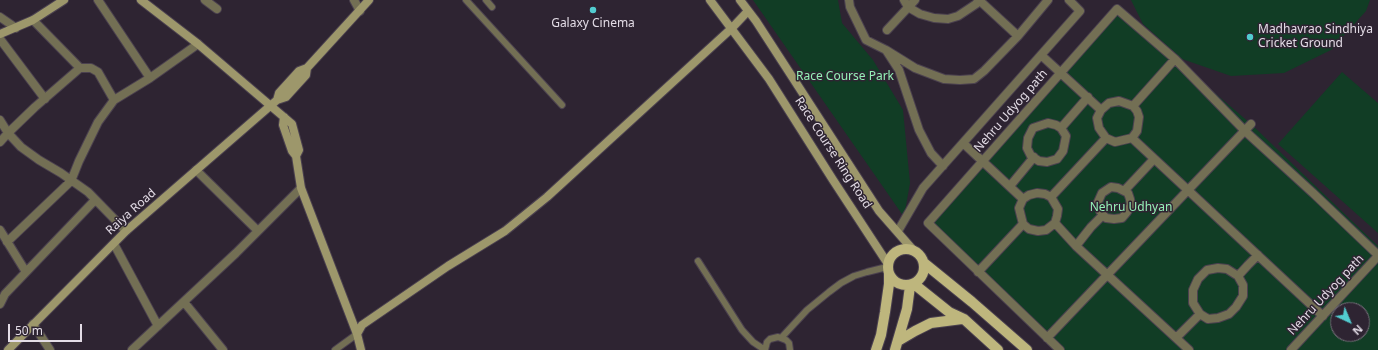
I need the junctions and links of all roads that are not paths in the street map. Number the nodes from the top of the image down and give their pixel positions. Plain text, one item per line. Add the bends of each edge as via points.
1 (64, 0) edge
2 (98, 0) edge
3 (205, 0) edge
4 (354, 0) edge
5 (370, 0) edge
6 (466, 0) edge
7 (486, 0) edge
8 (710, 0) edge
9 (740, 0) edge
10 (849, 0) edge
11 (915, 0) edge
12 (979, 0) edge
13 (1048, 0) edge
14 (1069, 0) edge
15 (145, 1) edge
16 (906, 4) edge
17 (492, 7) dead end
18 (217, 9) dead end
19 (360, 11) junction
20 (748, 11) junction
21 (0, 17) edge
22 (34, 20) junction
23 (16, 28) junction
24 (732, 28) junction
25 (887, 30) dead end
26 (0, 34) edge
27 (1018, 36) junction
28 (0, 39) edge
29 (198, 44) junction
30 (886, 50) junction
31 (1041, 55) junction
32 (1174, 59) junction
33 (80, 68) junction
34 (1061, 73) junction
35 (150, 78) junction
36 (1088, 97) junction
37 (45, 99) junction
38 (114, 100) junction
39 (274, 102) junction
40 (562, 105) dead end
41 (1133, 106) junction
42 (1101, 110) junction
43 (0, 120) edge
44 (1251, 124) dead end
45 (1061, 128) junction
46 (1245, 131) junction
47 (8, 133) junction
48 (1106, 138) junction
49 (1132, 138) junction
50 (0, 142) edge
51 (963, 143) junction
52 (1034, 157) junction
53 (1154, 159) junction
54 (943, 166) junction
55 (196, 170) junction
56 (71, 181) junction
57 (1010, 186) junction
58 (301, 188) junction
59 (1188, 189) junction
60 (1124, 190) junction
61 (1051, 197) junction
62 (1023, 199) junction
63 (95, 200) junction
64 (1104, 215) junction
65 (1055, 223) junction
66 (1022, 224) junction
67 (0, 230) edge
68 (126, 231) junction
69 (258, 231) junction
70 (898, 232) junction
71 (8, 242) junction
72 (114, 244) junction
73 (1076, 246) junction
74 (914, 251) junction
75 (1258, 255) junction
76 (1378, 255) edge
77 (698, 261) dead end
78 (924, 263) junction
79 (888, 268) junction
80 (26, 272) junction
81 (978, 272) junction
82 (1106, 274) junction
83 (1238, 276) junction
84 (912, 285) junction
85 (4, 291) edge
86 (184, 302) junction
87 (0, 304) edge
88 (1200, 314) junction
89 (1323, 316) junction
90 (964, 319) junction
91 (33, 324) junction
92 (158, 326) junction
93 (357, 334) junction
94 (782, 337) junction
95 (1047, 338) junction
96 (1176, 338) junction
97 (897, 346) edge
98 (8, 350) edge
99 (50, 350) edge
100 (132, 350) edge
101 (223, 350) edge
102 (334, 350) edge
103 (362, 350) edge
104 (765, 350) edge
105 (790, 350) edge
106 (876, 350) edge
107 (998, 350) edge
108 (1027, 350) edge
109 (1060, 350) edge
110 (1189, 350) edge
111 (1291, 350) edge

1 - 22 street
2 - 35 street
3 - 18 street
4 - 19 street
5 - 19 street, Raiya Road
6 - 40 lane
7 - 17 lane
8 - 24 street, Race Course Ring Road
9 - 20 street, Race Course Ring Road
10 - 30 street via 866,40
11 - 16 street
12 - 16 street via 958,16 948,19 920,14
12 - 27 street
13 - 27 street
14 - 31 street via 1080,10
15 - 29 street
16 - 25 street
19 - 39 street, Raiya Road via 307,68 306,75 286,98
20 - 24 street
20 - 70 street, Race Course Ring Road via 879,211
21 - 23 street
22 - 23 street
22 - 33 street
23 - 26 street
24 - 79 street, Race Course Ring Road via 794,116
24 - 93 street via 511,226 373,317 362,325
27 - 30 street via 984,71 974,79 967,80 944,79 915,68
28 - 37 street
29 - 35 street
29 - 39 street
30 - 54 street via 899,70 919,130 931,153
31 - 34 street
31 - 51 street
32 - 34 street, Nehru Udyog path via 1117,9
32 - 41 street
32 - 46 street, Nehru Udyog path
33 - 37 street
33 - 38 street via 91,68 98,72
34 - 36 street
34 - 81 street, Nehru Udyog path via 928,223
35 - 38 street
36 - 42 street
36 - 45 street
37 - 47 street
38 - 56 street via 98,122
39 - 55 street, Raiya Road
39 - 58 street via 284,117 283,125 292,152 296,156
41 - 42 street via 1119,101 1109,103
41 - 49 street via 1139,117 1137,131
42 - 48 street via 1097,118 1098,128
43 - 47 street
44 - 46 street
45 - 52 street via 1066,136 1063,151 1057,159 1047,162
45 - 52 street via 1048,123 1033,128 1027,148
46 - 59 street
46 - 76 street, Nehru Udyog path
47 - 50 street
47 - 56 street via 29,154
48 - 49 street via 1115,142
48 - 61 street
49 - 53 street
51 - 54 street
51 - 57 street
52 - 57 street
53 - 59 street
53 - 60 street
54 - 70 street via 923,188
55 - 68 street, Raiya Road
55 - 69 street
56 - 63 street
56 - 71 street
57 - 62 street
58 - 69 street
58 - 93 street
59 - 75 street
59 - 82 street
60 - 64 street via 1111,187 1102,193 1098,202
60 - 64 street via 1131,205 1127,212 1122,218 1106,218
61 - 62 street via 1037,193
61 - 65 street via 1058,209
62 - 66 street via 1019,208
63 - 68 street
63 - 80 street
64 - 73 street
65 - 66 street via 1046,230 1038,231
65 - 73 street
66 - 81 street
67 - 71 street
68 - 72 street, Raiya Road
69 - 86 street
70 - 74 street, Race Course Ring Road
71 - 80 street
72 - 91 street, Raiya Road
72 - 92 street
73 - 82 street
74 - 78 main road via 922,257
74 - 79 main road via 899,250 889,260
75 - 83 street
75 - 89 street
76 - 89 street, Nehru Udyog path
77 - 104 lane via 742,330
78 - 84 main road via 923,274
78 - 108 main road
79 - 84 main road via 893,281 899,285
79 - 94 lane via 854,276 842,283 807,310
79 - 106 main road via 889,284 885,312
80 - 85 street
81 - 95 street, Nehru Udyog path
82 - 95 street
82 - 96 street
83 - 88 street via 1243,286 1243,296 1236,307 1229,314 1218,318 1208,319
83 - 88 street via 1227,269 1218,268 1207,270 1198,279 1193,290 1193,303
84 - 90 main road via 949,312
84 - 97 main road
85 - 87 street
86 - 92 street
86 - 101 street
88 - 96 street
89 - 111 street, Nehru Udyog path
90 - 97 main road via 931,323 914,331
90 - 107 main road
91 - 98 street, Raiya Road
91 - 99 street
92 - 100 street
93 - 102 lane
93 - 103 street
94 - 104 lane via 770,339
94 - 105 lane via 789,343
95 - 109 street, Nehru Udyog path
96 - 110 street

